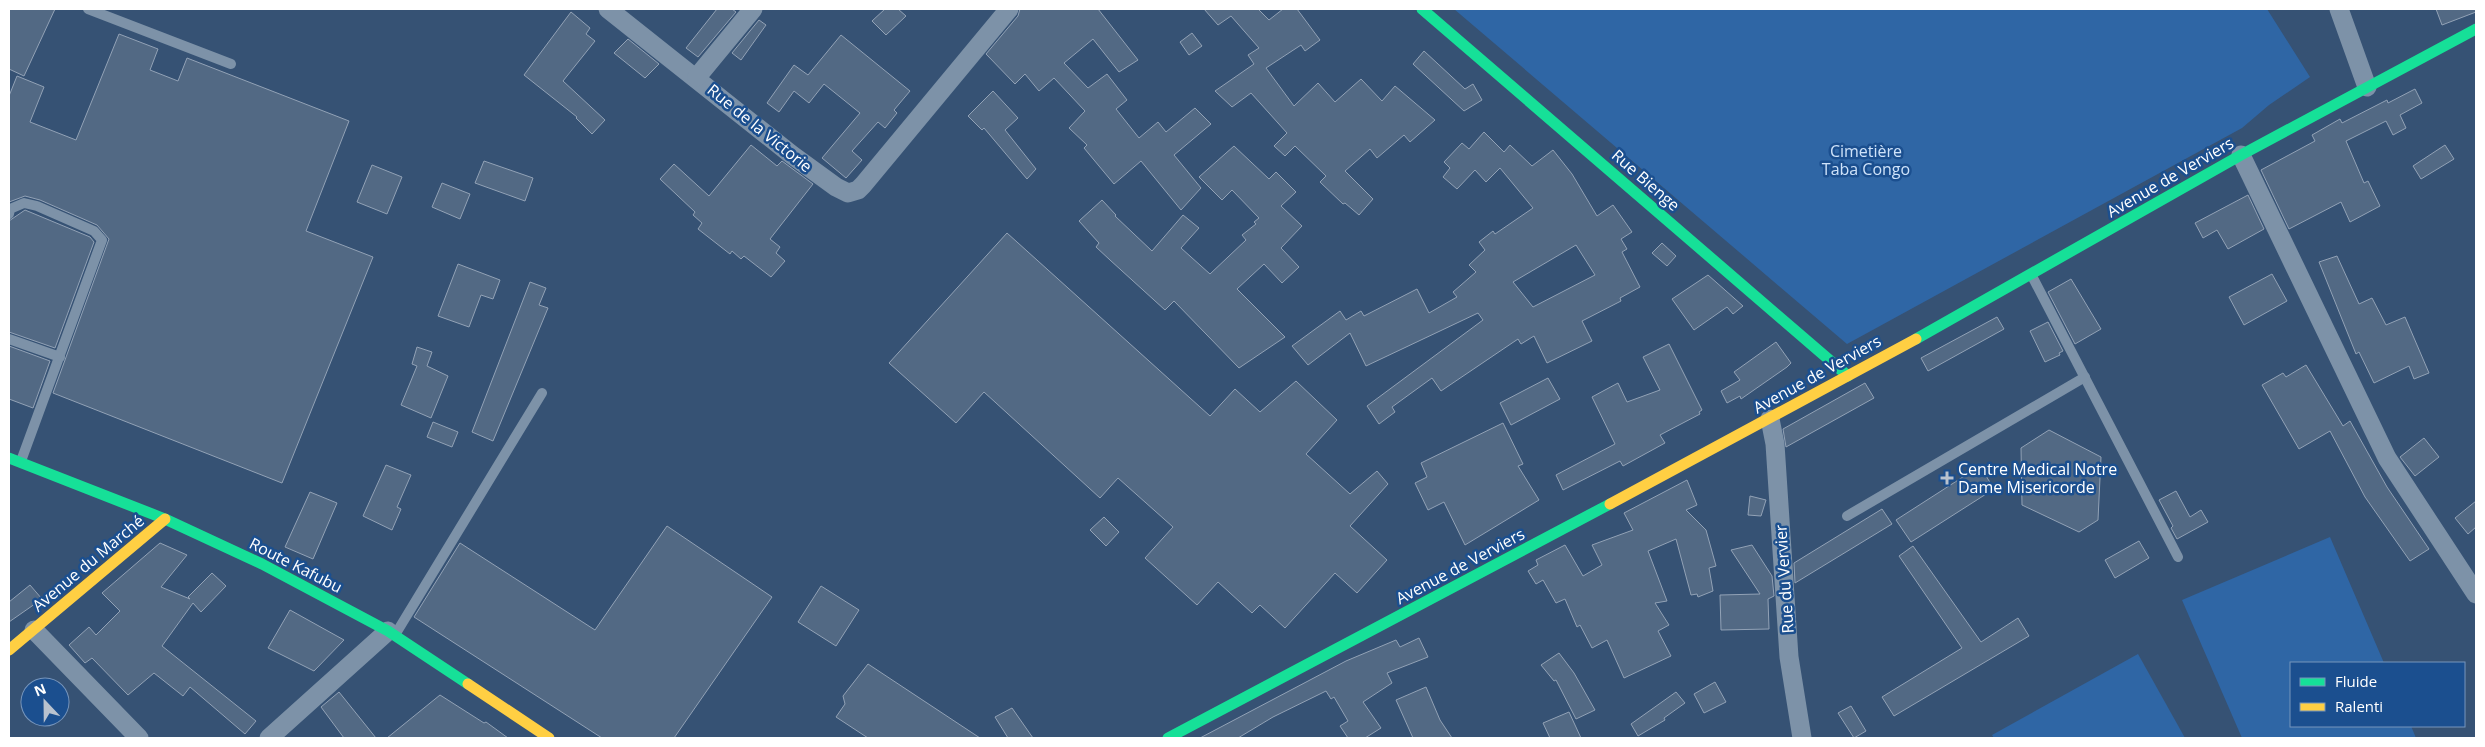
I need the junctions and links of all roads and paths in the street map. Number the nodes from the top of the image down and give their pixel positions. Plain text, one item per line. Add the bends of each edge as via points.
1 (88, 9) edge
2 (608, 9) edge
3 (752, 9) edge
4 (1009, 9) edge
5 (1422, 9) edge
6 (2338, 9) edge
7 (2476, 29) edge
8 (231, 64) dead end
9 (697, 77) junction
10 (2367, 87) junction
11 (2241, 155) junction
12 (9, 214) edge
13 (2031, 275) junction
14 (9, 339) edge
15 (60, 357) junction
16 (1848, 376) junction
17 (2084, 377) junction
18 (542, 392) dead end
19 (1770, 419) junction
20 (9, 458) edge
21 (21, 463) junction
22 (1847, 516) dead end
23 (165, 519) junction
24 (2178, 557) dead end
25 (2476, 594) edge
26 (34, 630) junction
27 (391, 634) junction
28 (9, 650) edge
29 (139, 738) edge
30 (270, 738) edge
31 (549, 738) edge
32 (1168, 738) edge
33 (1802, 738) edge

1 - 8 lane
2 - 9 street, Rue de la Victorie
3 - 9 street
4 - 9 street, Rue de la Victorie via 858,190 848,193 792,155
5 - 16 street, Rue Bienge
6 - 10 street
7 - 10 street, Avenue de Verviers
10 - 11 street, Avenue de Verviers
11 - 13 street, Avenue de Verviers
11 - 25 street via 2386,458
12 - 15 lane via 10,209 24,203 37,206 94,231 102,240
13 - 16 street, Avenue de Verviers
13 - 17 lane
14 - 15 lane
15 - 21 lane
16 - 19 street, Avenue de Verviers
17 - 22 lane
17 - 24 lane
18 - 27 lane
19 - 32 street, Avenue de Verviers
19 - 33 street, Rue du Vervier via 1775,444 1789,657
20 - 21 street, Route Kafubu
21 - 23 street, Route Kafubu
23 - 26 street, Avenue du Marché
23 - 27 street, Route Kafubu via 262,564
26 - 28 street, Avenue du Marché
26 - 29 street
27 - 30 street
27 - 31 street, Route Kafubu

